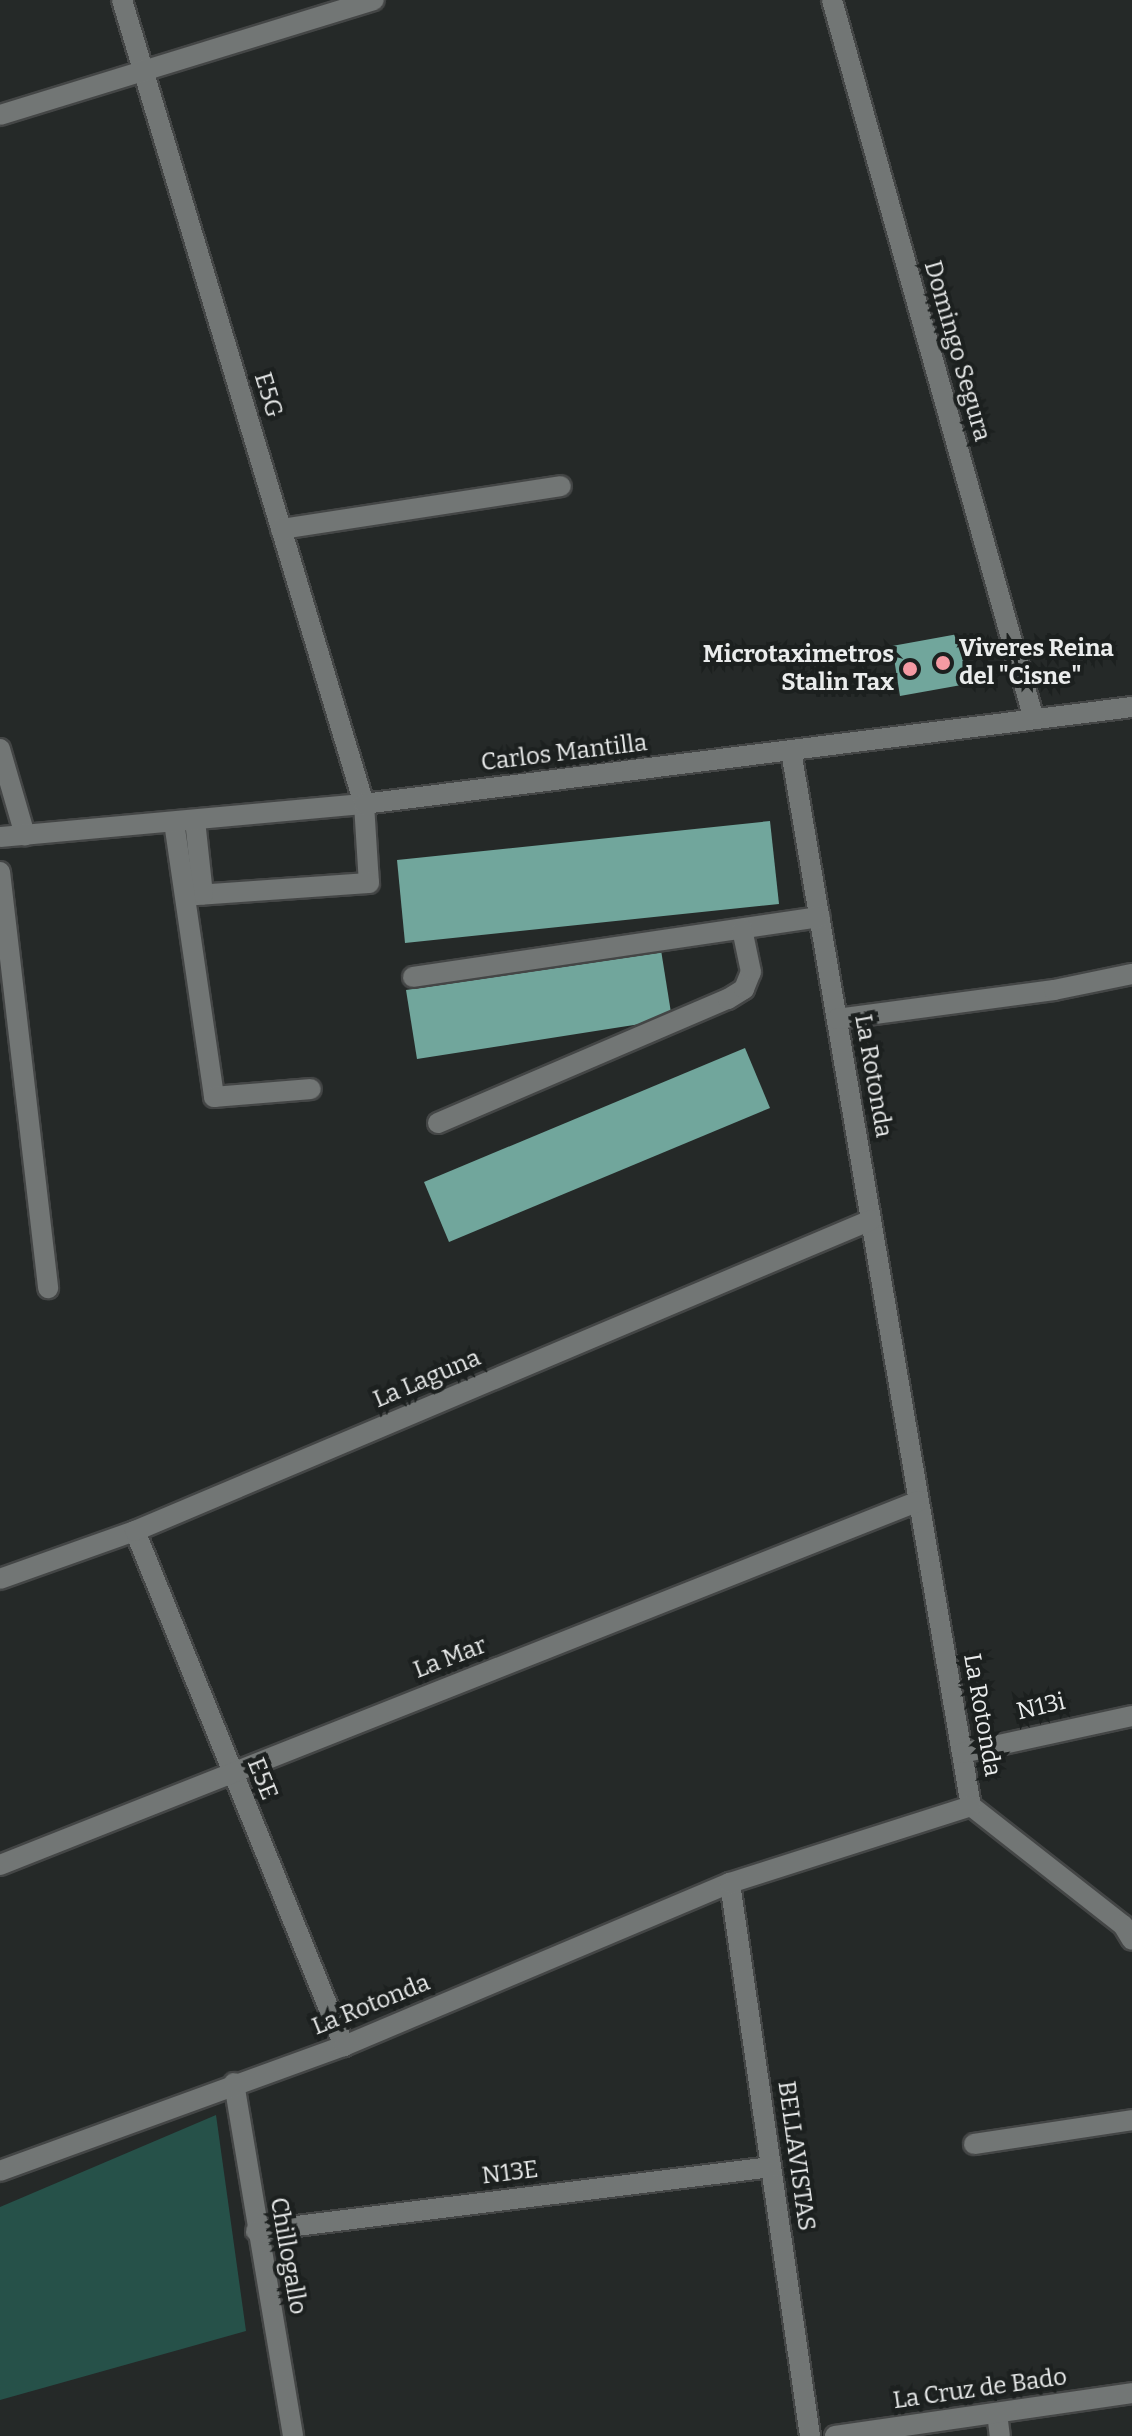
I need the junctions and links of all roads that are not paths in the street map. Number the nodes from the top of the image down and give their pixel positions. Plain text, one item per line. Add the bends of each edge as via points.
1 (122, 0) edge
2 (374, 0) edge
3 (832, 0) edge
4 (144, 73) junction
5 (0, 115) edge
6 (561, 486) dead end
7 (281, 529) junction
8 (1132, 707) edge
9 (1033, 716) junction
10 (0, 749) edge
11 (791, 751) junction
12 (364, 804) junction
13 (185, 821) junction
14 (25, 835) junction
15 (0, 837) edge
16 (0, 872) edge
17 (194, 895) junction
18 (820, 917) junction
19 (742, 929) junction
20 (1132, 974) edge
21 (413, 977) dead end
22 (837, 1019) junction
23 (311, 1089) dead end
24 (438, 1123) dead end
25 (871, 1220) junction
26 (48, 1288) dead end
27 (919, 1501) junction
28 (135, 1531) junction
29 (0, 1579) edge
30 (1132, 1716) edge
31 (962, 1753) junction
32 (231, 1772) junction
33 (971, 1806) junction
34 (0, 1865) edge
35 (730, 1883) junction
36 (1132, 1940) edge
37 (344, 2046) junction
38 (234, 2083) junction
39 (1132, 2120) edge
40 (974, 2144) dead end
41 (771, 2167) junction
42 (0, 2171) edge
43 (256, 2231) junction
44 (1132, 2393) edge
45 (997, 2413) junction
46 (293, 2436) edge
47 (810, 2436) edge
48 (835, 2436) edge
49 (1000, 2436) edge

1 - 4 street, E5G
2 - 4 street
3 - 9 street, Domingo Segura
4 - 5 street
4 - 7 street, E5G
6 - 7 street
7 - 12 street, E5G
8 - 9 street, Carlos Mantilla
9 - 11 street, Carlos Mantilla
10 - 14 street
11 - 12 street, Carlos Mantilla
11 - 18 street, La Rotonda
12 - 13 street, Carlos Mantilla
12 - 17 street, E5G via 369,883
13 - 14 street, Carlos Mantilla
13 - 17 street
14 - 15 street, Carlos Mantilla
16 - 26 street
17 - 23 street via 214,1097
18 - 19 street
18 - 22 street, La Rotonda
19 - 21 street
19 - 24 street via 751,972 744,989
20 - 22 street via 1054,990
22 - 25 street, La Rotonda
25 - 27 street, La Rotonda
25 - 28 street, La Laguna
27 - 31 street, La Rotonda
27 - 32 street, La Mar
28 - 29 street, La Laguna
28 - 32 street, E5E
30 - 31 street, N13i
31 - 33 street, La Rotonda
32 - 34 street, La Mar
32 - 37 street, E5E
33 - 35 street, La Rotonda
33 - 36 street via 1123,1925
35 - 37 street, La Rotonda
35 - 41 street, BELLAVISTAS
37 - 38 street, La Rotonda
38 - 42 street, La Rotonda
38 - 43 street, Chillogallo
39 - 40 street
41 - 43 street, N13E
41 - 47 street, BELLAVISTAS
43 - 46 street, Chillogallo
44 - 45 street, La Cruz de Bado
45 - 48 street, La Cruz de Bado
45 - 49 street

